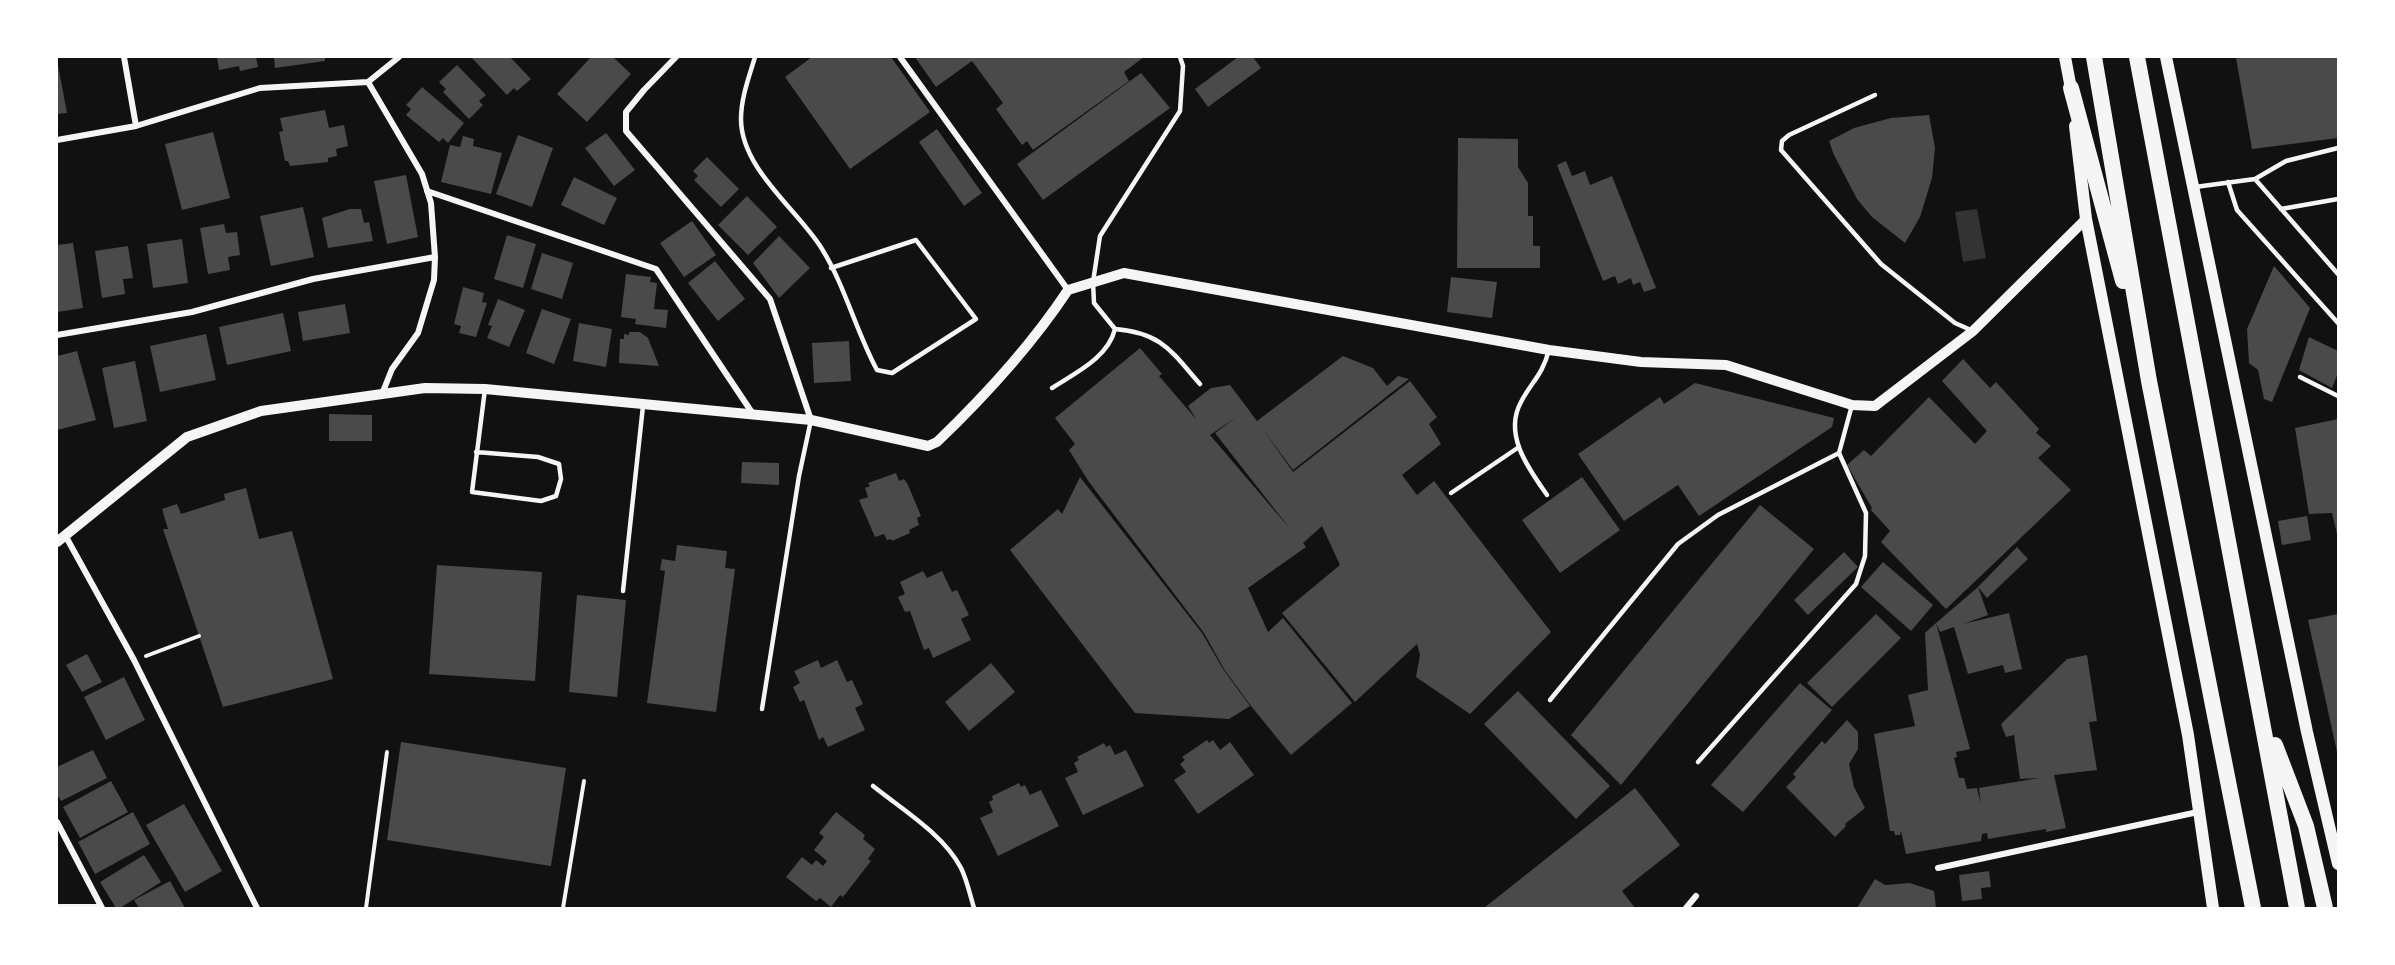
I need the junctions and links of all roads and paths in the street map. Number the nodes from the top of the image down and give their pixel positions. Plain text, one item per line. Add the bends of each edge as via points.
1 (124, 57) edge
2 (399, 57) edge
3 (676, 57) edge
4 (756, 57) edge
5 (900, 57) edge
6 (1180, 57) edge
7 (2065, 57) edge
8 (2094, 57) edge
9 (2136, 57) edge
10 (2166, 57) edge
11 (368, 82) junction
12 (2071, 88) junction
13 (1875, 95) dead end
14 (136, 126) junction
15 (57, 140) edge
16 (2338, 148) edge
17 (2255, 179) junction
18 (2228, 182) junction
19 (2193, 187) junction
20 (427, 191) junction
21 (2338, 199) edge
22 (2281, 209) junction
23 (2086, 219) junction
24 (435, 256) junction
25 (831, 268) junction
26 (2338, 274) edge
27 (1093, 282) junction
28 (1068, 290) junction
29 (2338, 323) edge
30 (1115, 330) junction
31 (1973, 331) junction
32 (57, 334) edge
33 (1550, 350) junction
34 (2300, 377) dead end
35 (2149, 381) junction
36 (1200, 384) dead end
37 (1052, 388) dead end
38 (485, 389) junction
39 (382, 394) junction
40 (2338, 396) edge
41 (1852, 405) junction
42 (644, 406) junction
43 (754, 414) junction
44 (811, 420) junction
45 (1519, 447) junction
46 (476, 452) junction
47 (1839, 453) junction
48 (1451, 493) dead end
49 (1547, 495) dead end
50 (61, 539) edge
51 (623, 591) dead end
52 (199, 636) dead end
53 (134, 660) junction
54 (1550, 700) dead end
55 (2260, 705) junction
56 (762, 709) dead end
57 (387, 752) dead end
58 (1698, 762) dead end
59 (584, 781) dead end
60 (873, 786) dead end
61 (2198, 812) junction
62 (57, 822) edge
63 (2338, 864) edge
64 (1938, 868) dead end
65 (1696, 896) dead end
66 (57, 907) edge
67 (102, 908) edge
68 (257, 908) edge
69 (366, 908) edge
70 (563, 908) edge
71 (975, 908) edge
72 (1686, 908) edge
73 (2213, 908) edge
74 (2253, 908) edge
75 (2297, 908) edge
76 (2325, 908) edge

1 - 14 street
2 - 11 street
3 - 44 street via 626,112 626,131 770,299
4 - 25 lane via 741,120 748,149 764,177 822,249
5 - 28 street
6 - 27 lane via 1180,111 1104,227
7 - 12 main road
8 - 35 highway
9 - 55 highway
10 - 19 main road
11 - 14 street via 260,88
11 - 20 street via 422,174
12 - 23 main road
12 - 35 highway
13 - 31 lane via 1789,135 1782,141 1781,150 1881,264 1955,323
14 - 15 street
16 - 17 lane via 2286,161
17 - 18 lane
17 - 22 lane
18 - 19 lane
18 - 29 lane via 2237,210
19 - 63 main road
20 - 24 street
20 - 43 street via 656,269
21 - 22 lane
22 - 26 lane
23 - 31 street
23 - 61 main road via 2188,735
24 - 32 street via 313,279 192,312
24 - 39 street via 434,280 418,333 392,369
25 - 25 lane via 877,370 892,373 976,319 916,240
27 - 28 street
27 - 30 lane via 1094,303
27 - 33 street via 1124,273
28 - 44 street via 987,394 932,445 920,446
30 - 36 lane via 1141,331 1166,346
30 - 37 lane via 1112,341 1098,357
31 - 41 street via 1875,406
33 - 41 street via 1641,362 1726,366
33 - 45 lane via 1541,374 1517,413
34 - 40 lane
35 - 74 highway
38 - 39 street via 425,388
38 - 42 street
38 - 46 lane
39 - 50 street via 261,411 187,437
41 - 47 lane
42 - 43 street
42 - 51 lane
43 - 44 street
44 - 56 lane
45 - 48 lane
45 - 49 lane
46 - 46 lane via 472,492 541,501 556,496 561,479 559,464 538,457
47 - 54 lane via 1718,515 1678,544
47 - 58 lane via 1866,513 1865,556 1856,584
50 - 53 street
52 - 53 path
53 - 68 street
55 - 75 highway
55 - 76 highway via 2306,826
57 - 69 path
59 - 70 path
60 - 71 lane via 928,830 954,857
61 - 64 street
61 - 73 main road
62 - 67 street
65 - 72 street
66 - 67 street

